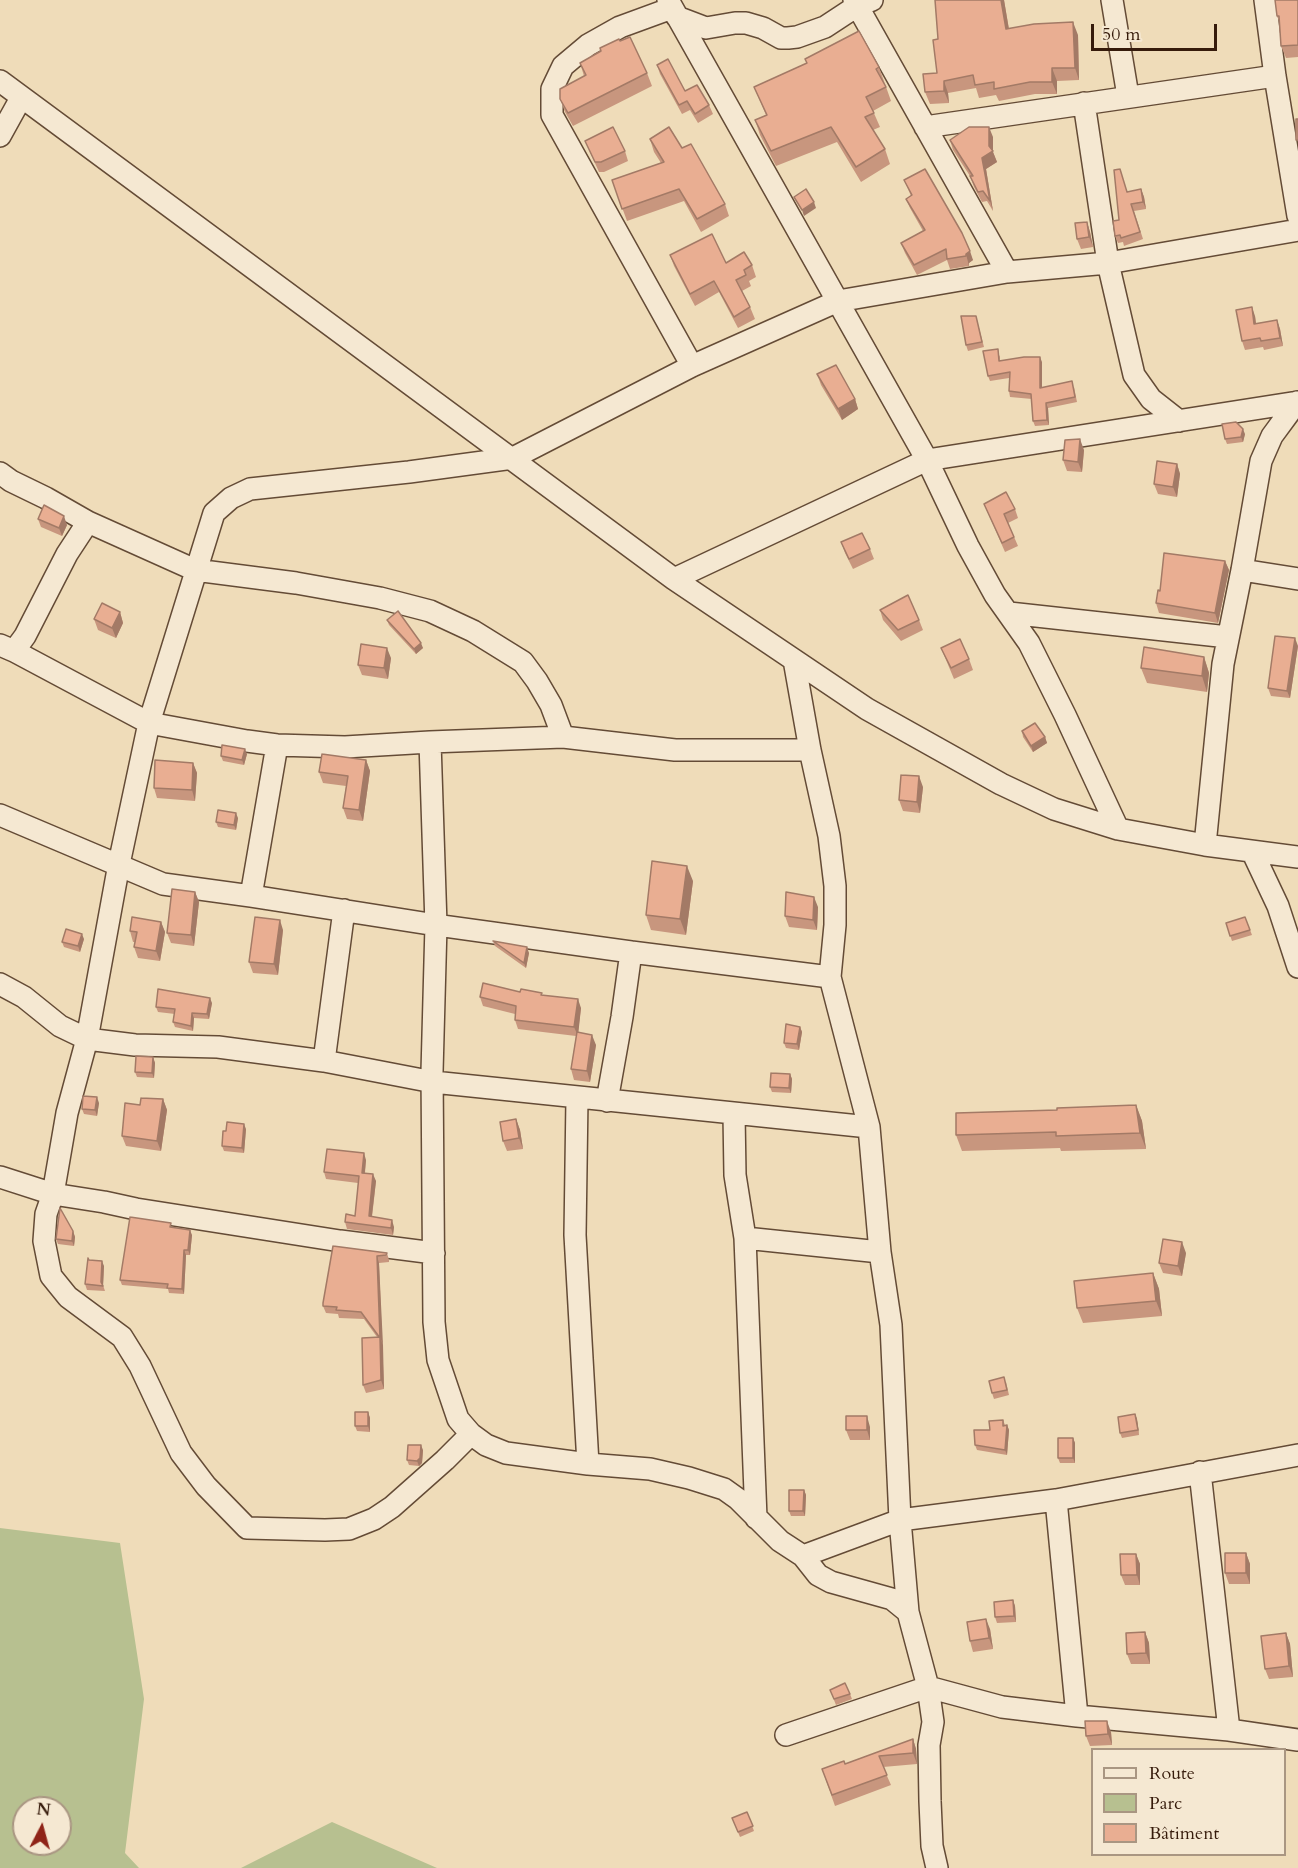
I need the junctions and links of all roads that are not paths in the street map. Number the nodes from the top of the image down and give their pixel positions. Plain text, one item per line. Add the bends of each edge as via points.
1 (1113, 0) edge
2 (1265, 0) edge
3 (861, 2) edge
4 (672, 8) edge
5 (1275, 76) junction
6 (0, 81) edge
7 (1128, 96) junction
8 (21, 98) junction
9 (1084, 103) junction
10 (924, 127) junction
11 (0, 136) edge
12 (1298, 216) edge
13 (1298, 230) edge
14 (1108, 263) junction
15 (1007, 272) junction
16 (838, 301) junction
17 (692, 366) junction
18 (1297, 402) edge
19 (1179, 421) junction
20 (513, 458) junction
21 (927, 460) junction
22 (0, 473) edge
23 (88, 522) junction
24 (195, 570) junction
25 (1242, 570) junction
26 (674, 579) junction
27 (1298, 579) edge
28 (1009, 613) junction
29 (1228, 637) junction
30 (7, 648) edge
31 (794, 660) junction
32 (149, 723) junction
33 (563, 737) junction
34 (430, 742) junction
35 (277, 745) junction
36 (810, 750) junction
37 (0, 815) edge
38 (1118, 829) junction
39 (1205, 845) junction
40 (1252, 851) junction
41 (1298, 857) edge
42 (119, 864) junction
43 (251, 896) junction
44 (344, 910) junction
45 (436, 925) junction
46 (631, 952) junction
47 (1298, 967) edge
48 (831, 977) junction
49 (0, 984) edge
50 (87, 1039) junction
51 (324, 1061) junction
52 (432, 1082) junction
53 (577, 1098) junction
54 (607, 1101) junction
55 (734, 1114) junction
56 (869, 1127) junction
57 (0, 1177) edge
58 (53, 1194) junction
59 (745, 1238) junction
60 (880, 1252) junction
61 (434, 1253) junction
62 (471, 1434) junction
63 (1298, 1455) edge
64 (588, 1464) junction
65 (1200, 1472) junction
66 (1056, 1500) junction
67 (756, 1518) junction
68 (900, 1520) junction
69 (803, 1556) junction
70 (908, 1612) junction
71 (928, 1687) junction
72 (1077, 1716) junction
73 (1229, 1730) junction
74 (786, 1736) dead end
75 (1298, 1740) edge
76 (937, 1868) edge

1 - 7 street
2 - 5 street
3 - 4 street via 825,27 788,38 746,23 706,28
3 - 10 street
4 - 16 street
4 - 17 street via 620,27 588,45 563,66 552,89 552,115
5 - 7 street
5 - 12 street
6 - 8 street
7 - 9 street
8 - 11 street
8 - 20 street
9 - 10 street
9 - 14 street
10 - 15 street
13 - 14 street
14 - 15 street
14 - 19 street via 1134,375 1150,399
15 - 16 street
16 - 17 street
16 - 21 street
17 - 20 street
18 - 19 street
18 - 25 street via 1272,436 1261,461
19 - 21 street
20 - 24 street via 250,489 231,498 214,513
20 - 26 street
21 - 26 street
21 - 28 street via 968,546
22 - 23 street
23 - 24 street
23 - 30 street via 25,636
24 - 32 street
24 - 33 street via 380,598 462,626 523,662 551,705
25 - 27 street
25 - 29 street
26 - 31 street
28 - 29 street
28 - 38 street via 1029,643
29 - 39 street
30 - 32 street
31 - 36 street
31 - 38 street via 867,709 1001,784 1054,809
32 - 35 street
32 - 42 street
33 - 34 street
33 - 36 street via 675,750
34 - 35 street via 345,747
34 - 45 street
35 - 43 street
36 - 48 street via 829,836 835,886
37 - 42 street
38 - 39 street
39 - 40 street
40 - 41 street
40 - 47 street via 1278,906
42 - 43 street via 163,884
42 - 50 street
43 - 44 street
44 - 45 street
44 - 51 street
45 - 46 street
45 - 52 street
46 - 48 street
46 - 54 street
48 - 56 street
49 - 50 street via 24,997 60,1026
50 - 51 street via 135,1045 218,1047
50 - 58 street via 67,1113
51 - 52 street
52 - 53 street
52 - 61 street
53 - 54 street
53 - 64 street via 575,1235
54 - 55 street
55 - 56 street
55 - 59 street via 735,1175
56 - 60 street
57 - 58 street
58 - 61 street
58 - 62 street via 46,1214 44,1241 51,1276 68,1297 122,1337 181,1453 206,1486 247,1528 349,1529 366,1522 392,1508
59 - 60 street
59 - 67 street
60 - 68 street via 891,1325
61 - 62 street via 438,1360 458,1419
62 - 64 street via 506,1453
63 - 65 street
64 - 67 street via 650,1469 724,1489
65 - 66 street
65 - 73 street
66 - 68 street
66 - 72 street
67 - 69 street
68 - 69 street
68 - 70 street
69 - 70 street via 818,1575 831,1582 892,1599
70 - 71 street
71 - 72 street via 1002,1707
71 - 74 street
71 - 76 street via 933,1722 929,1745 932,1846
72 - 73 street
73 - 75 street

